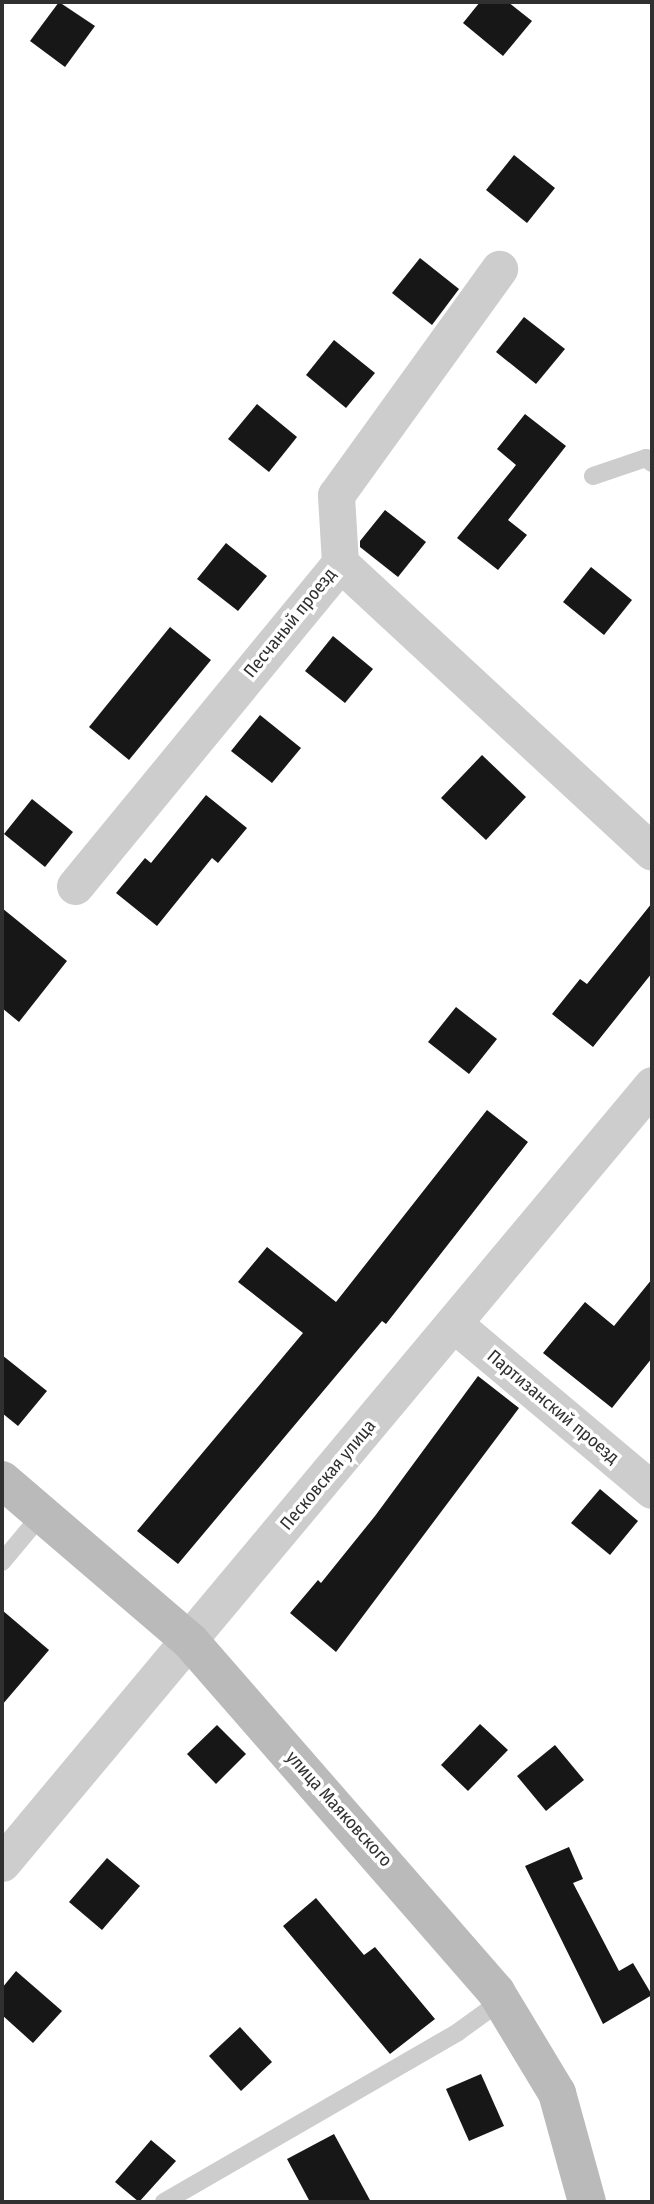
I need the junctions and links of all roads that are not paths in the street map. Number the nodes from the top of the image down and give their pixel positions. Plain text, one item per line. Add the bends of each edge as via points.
1 (499, 269) dead end
2 (652, 463) edge
3 (593, 476) dead end
4 (340, 563) junction
5 (652, 852) edge
6 (75, 886) dead end
7 (652, 1085) edge
8 (454, 1324) junction
9 (2, 1480) edge
10 (652, 1490) edge
11 (43, 1514) junction
12 (2, 1562) edge
13 (190, 1641) junction
14 (2, 1863) edge
15 (501, 2001) junction
16 (164, 2202) edge
17 (587, 2202) edge

1 - 4 street, Песчаный проезд via 336,495
2 - 3 lane via 646,458
4 - 5 street
4 - 6 street, Песчаный проезд
7 - 8 street, Песковская улица
8 - 10 street, Партизанский проезд
8 - 13 street, Песковская улица
9 - 11 street, улица Маяковского
11 - 12 lane
11 - 13 street, улица Маяковского
13 - 14 street, Песковская улица
13 - 15 street, улица Маяковского via 396,1872
15 - 16 lane via 458,2032
15 - 17 street, улица Маяковского via 557,2093

